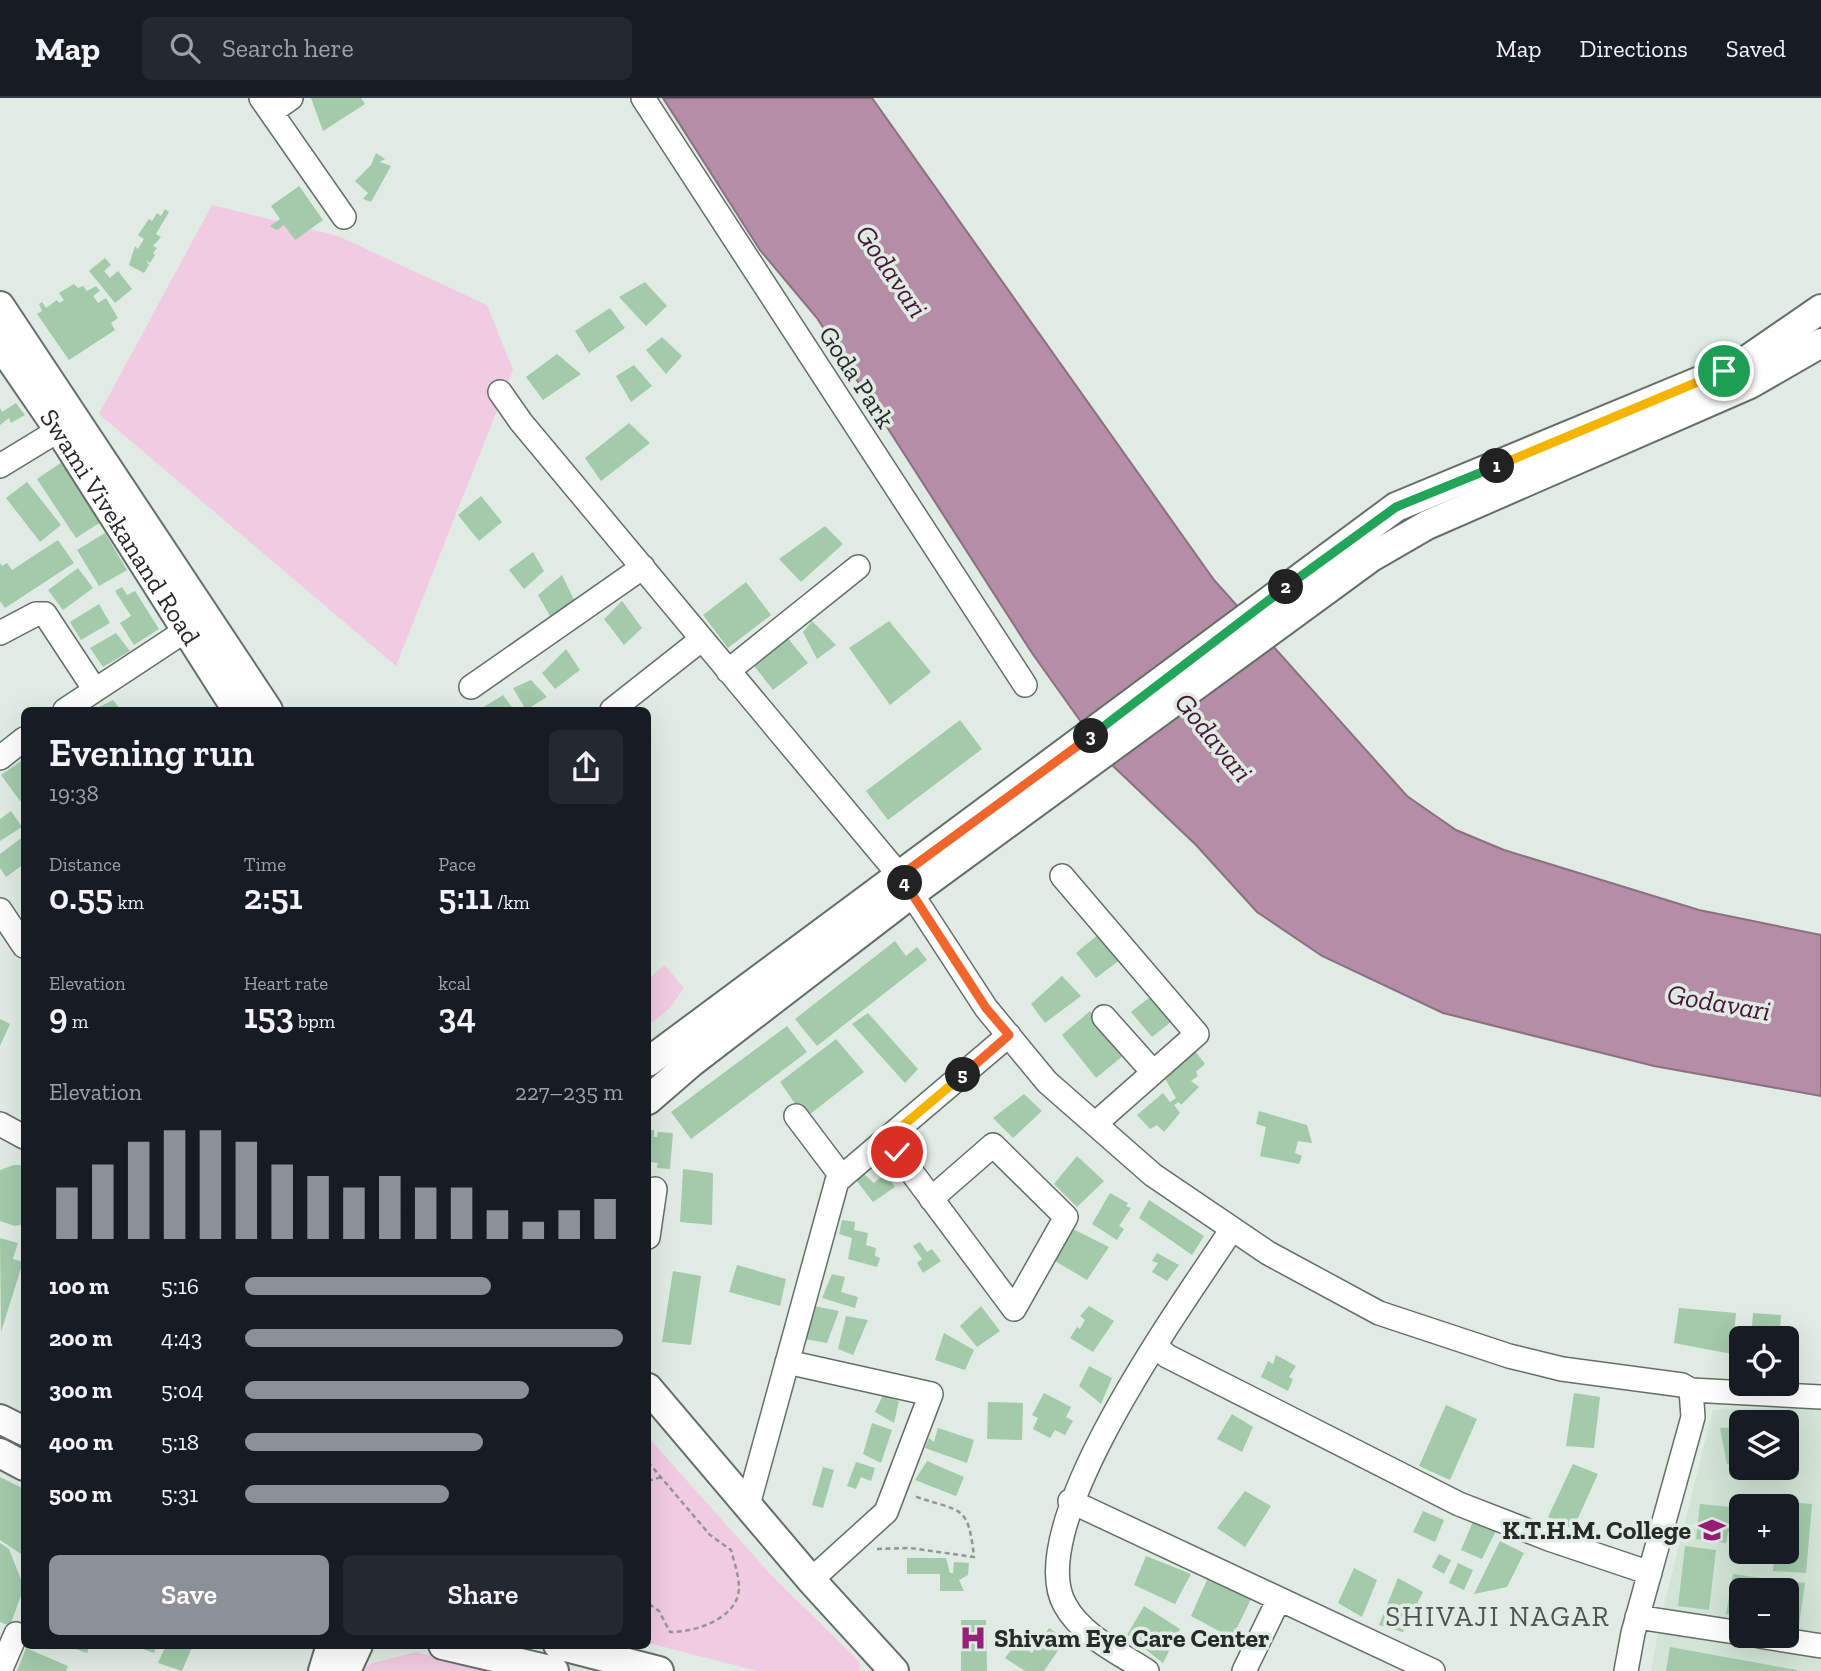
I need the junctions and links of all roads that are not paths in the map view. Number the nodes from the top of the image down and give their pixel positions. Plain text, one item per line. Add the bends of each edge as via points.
1 (291, 98) edge
2 (643, 98) edge
3 (266, 105) edge
4 (344, 217) dead end
5 (0, 306) edge
6 (1821, 309) edge
7 (1821, 343) edge
8 (0, 344) edge
9 (500, 392) dead end
10 (68, 425) junction
11 (0, 466) edge
12 (643, 567) junction
13 (858, 567) dead end
14 (197, 623) junction
15 (0, 633) edge
16 (702, 639) junction
17 (729, 671) junction
18 (1025, 685) dead end
19 (471, 687) dead end
20 (95, 690) junction
21 (70, 707) edge
22 (236, 707) edge
23 (266, 707) edge
24 (616, 707) edge
25 (21, 744) edge
26 (0, 758) edge
27 (1060, 773) junction
28 (1062, 876) dead end
29 (906, 885) junction
30 (0, 910) edge
31 (21, 942) edge
32 (1104, 1017) dead end
33 (1009, 1035) junction
34 (651, 1060) edge
35 (1153, 1072) junction
36 (651, 1097) edge
37 (796, 1116) dead end
38 (0, 1124) edge
39 (1095, 1124) junction
40 (21, 1135) edge
41 (887, 1139) junction
42 (842, 1177) junction
43 (656, 1189) dead end
44 (932, 1199) junction
45 (651, 1219) edge
46 (1232, 1229) junction
47 (1156, 1346) junction
48 (787, 1362) junction
49 (1691, 1391) junction
50 (651, 1392) edge
51 (1821, 1398) edge
52 (0, 1419) edge
53 (21, 1430) edge
54 (0, 1453) edge
55 (21, 1464) edge
56 (1070, 1501) junction
57 (748, 1505) junction
58 (1650, 1573) junction
59 (811, 1580) junction
60 (1279, 1599) junction
61 (1648, 1619) junction
62 (1729, 1631) edge
63 (16, 1634) dead end
64 (1799, 1642) edge
65 (1821, 1646) edge
66 (330, 1649) edge
67 (356, 1649) edge
68 (460, 1649) edge
69 (574, 1649) edge
70 (0, 1671) edge
71 (323, 1671) edge
72 (346, 1671) edge
73 (554, 1671) edge
74 (659, 1671) edge
75 (894, 1671) edge
76 (1147, 1671) edge
77 (1244, 1671) edge
78 (1433, 1671) edge
79 (1626, 1671) edge

1 - 3 street
2 - 18 street, Goda Park
3 - 4 street
5 - 10 main road
6 - 27 main road via 1724,371 1396,507
7 - 27 main road via 1750,384 1427,525 1370,558
8 - 10 main road, Swami Vivekanand Road
9 - 12 street
10 - 11 street
10 - 14 main road, Swami Vivekanand Road
12 - 16 street
12 - 19 street
13 - 17 street
14 - 20 street
14 - 22 main road, Swami Vivekanand Road
14 - 23 main road
15 - 20 street via 36,614 45,614
16 - 17 street
16 - 24 street
17 - 29 street
20 - 21 street
25 - 26 street
27 - 29 main road
28 - 35 street via 1197,1034
29 - 33 street via 986,1008
29 - 34 main road
29 - 36 main road
30 - 31 street
32 - 35 street
33 - 39 street via 1047,1082
33 - 41 street
35 - 39 street
37 - 42 street
38 - 40 street
39 - 46 street via 1153,1175
41 - 42 street
41 - 44 street
42 - 48 street via 837,1181
43 - 45 street
44 - 44 street via 989,1276 1014,1309 1066,1217 993,1145
46 - 47 street
46 - 49 street via 1391,1318 1562,1369 1682,1385
47 - 56 street via 1124,1395
47 - 58 street via 1167,1356 1459,1504
48 - 57 street
48 - 59 street via 931,1394 886,1512
49 - 51 street
49 - 58 street via 1693,1417
50 - 57 main road
52 - 53 main road
54 - 55 main road
56 - 60 street
56 - 76 street via 1058,1576 1063,1604 1087,1632
57 - 59 main road
58 - 61 street
59 - 75 main road
60 - 77 street
60 - 78 street
61 - 62 street
61 - 79 street
63 - 70 street
64 - 65 street
66 - 71 main road
67 - 72 main road
68 - 73 main road
69 - 74 main road

